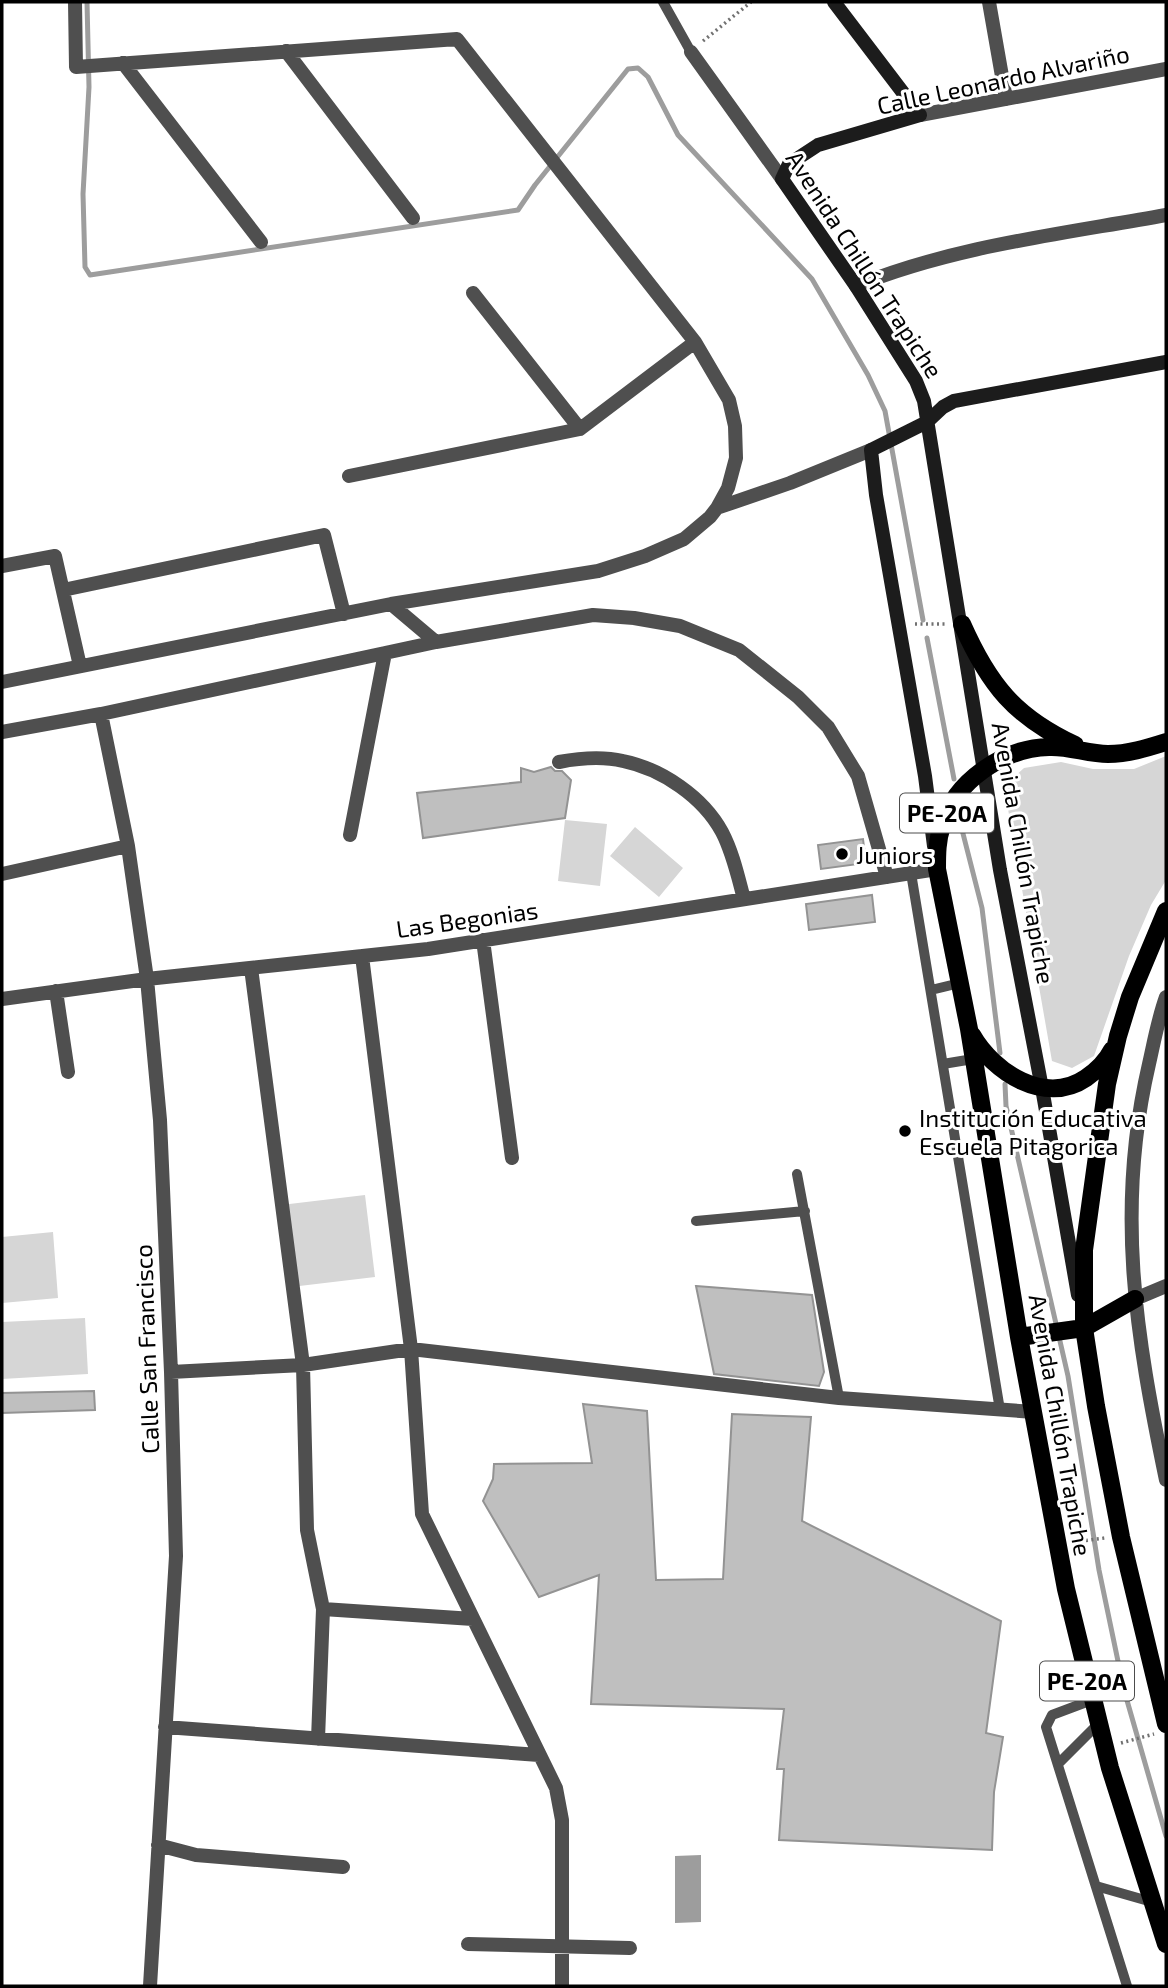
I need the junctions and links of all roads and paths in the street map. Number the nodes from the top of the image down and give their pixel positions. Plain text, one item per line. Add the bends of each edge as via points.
1 (75, 2) edge
2 (663, 2) edge
3 (751, 2) edge
4 (834, 2) edge
5 (989, 2) edge
6 (286, 51) junction
7 (691, 52) junction
8 (124, 63) junction
9 (1166, 69) edge
10 (1006, 99) junction
11 (920, 115) junction
12 (782, 179) junction
13 (1166, 215) edge
14 (413, 218) dead end
15 (261, 242) dead end
16 (856, 286) junction
17 (473, 293) dead end
18 (695, 342) junction
19 (1166, 362) edge
20 (927, 422) junction
21 (580, 429) junction
22 (871, 450) junction
23 (349, 476) dead end
24 (717, 508) junction
25 (2, 566) edge
26 (63, 590) junction
27 (391, 604) junction
28 (344, 614) junction
29 (899, 624) junction
30 (962, 624) junction
31 (436, 642) junction
32 (385, 653) junction
33 (80, 666) junction
34 (2, 682) edge
35 (101, 714) junction
36 (2, 732) edge
37 (1166, 742) edge
38 (1088, 751) junction
39 (559, 762) dead end
40 (983, 771) junction
41 (350, 835) dead end
42 (128, 846) junction
43 (937, 869) junction
44 (911, 873) junction
45 (2, 874) edge
46 (887, 877) junction
47 (744, 899) junction
48 (1166, 911) edge
49 (483, 940) junction
50 (362, 956) junction
51 (251, 968) junction
52 (147, 979) junction
53 (960, 984) junction
54 (930, 990) junction
55 (56, 992) junction
56 (2, 999) edge
57 (1165, 1000) edge
58 (968, 1029) junction
59 (1118, 1037) junction
60 (973, 1059) junction
61 (943, 1064) junction
62 (68, 1072) dead end
63 (1042, 1088) junction
64 (512, 1158) dead end
65 (797, 1174) dead end
66 (804, 1211) junction
67 (696, 1221) dead end
68 (1166, 1286) edge
69 (1135, 1298) junction
70 (1084, 1328) junction
71 (1019, 1336) junction
72 (411, 1349) junction
73 (303, 1365) junction
74 (171, 1372) junction
75 (838, 1398) junction
76 (1000, 1410) junction
77 (1034, 1412) junction
78 (1166, 1480) edge
79 (1121, 1537) junction
80 (1057, 1544) junction
81 (323, 1609) junction
82 (473, 1619) junction
83 (1092, 1700) junction
84 (1098, 1724) junction
85 (165, 1727) junction
86 (1160, 1729) edge
87 (318, 1739) junction
88 (1105, 1748) junction
89 (539, 1755) junction
90 (1058, 1764) junction
91 (158, 1845) junction
92 (343, 1867) dead end
93 (1096, 1886) junction
94 (1152, 1902) junction
95 (468, 1944) dead end
96 (1166, 1944) edge
97 (562, 1945) junction
98 (630, 1948) dead end
99 (150, 1986) edge
100 (562, 1986) edge
101 (1127, 1986) edge

1 - 8 street via 76,67
2 - 7 lane
3 - 7 path
4 - 11 street
5 - 10 street
6 - 8 street
6 - 14 street
6 - 18 street via 457,39
7 - 12 street, Avenida Chillón Trapiche
8 - 15 street
9 - 10 street, Calle Leonardo Alvariño
10 - 11 street, Calle Leonardo Alvariño
11 - 12 street, Calle Leonardo Alvariño via 818,145 789,164
12 - 16 street, Avenida Chillón Trapiche
13 - 16 street via 983,248 913,265
16 - 20 street, Avenida Chillón Trapiche via 916,381
17 - 21 street
18 - 21 street
18 - 24 street via 729,400 735,426 736,458
19 - 20 street via 954,401
20 - 22 street
20 - 30 street, Avenida Chillón Trapiche
21 - 23 street
22 - 24 street
22 - 29 street, Avenida Chillón Trapiche
24 - 27 street via 684,539 598,571
25 - 26 street via 55,556
26 - 28 street via 324,535
26 - 33 street
27 - 28 street
27 - 31 street
28 - 33 street
29 - 30 path
29 - 43 street, Avenida Chillón Trapiche
30 - 38 main road via 984,667 1015,708
30 - 40 street, Avenida Chillón Trapiche
31 - 32 street
31 - 46 street via 593,615 680,626 739,650 828,727 858,776
32 - 35 street
32 - 41 street
33 - 34 street
35 - 36 street
35 - 42 street, Calle San Francisco
37 - 38 main road, PE-20A via 1124,753
38 - 40 main road, PE-20A via 1034,748
39 - 47 street via 622,760 648,768 682,788 705,808 721,831
40 - 43 main road, PE-20A via 952,803 942,824
40 - 63 street, Avenida Chillón Trapiche / PE-20A
42 - 45 street
42 - 52 street, Calle San Francisco
43 - 44 street, Las Begonias
43 - 53 main road, Avenida Chillón Trapiche / PE-20A
44 - 46 street, Las Begonias
44 - 54 lane
46 - 47 street, Las Begonias
47 - 49 street, Las Begonias
48 - 59 main road, PE-20A
49 - 50 street, Las Begonias
49 - 64 street
50 - 51 street, Las Begonias
50 - 72 street
51 - 52 street, Las Begonias
51 - 73 street
52 - 55 street, Las Begonias
52 - 74 street, Calle San Francisco via 160,1120
53 - 54 lane
53 - 58 main road, Avenida Chillón Trapiche / PE-20A
54 - 61 lane
55 - 56 street, Las Begonias
55 - 62 street
57 - 69 street via 1134,1142 1130,1187
58 - 60 main road, Avenida Chillón Trapiche / PE-20A
58 - 63 main road via 978,1046 1006,1073
59 - 63 main road via 1110,1055 1089,1076 1062,1087
59 - 70 main road, PE-20A via 1084,1250
60 - 61 lane
60 - 71 main road, Avenida Chillón Trapiche / PE-20A
61 - 76 lane
63 - 70 street, Avenida Chillón Trapiche / PE-20A
65 - 66 lane
66 - 67 lane
66 - 75 lane
68 - 69 street
69 - 70 main road
69 - 78 street
70 - 71 main road
70 - 79 main road, Avenida Chillón Trapiche / PE-20A
71 - 77 main road, Avenida Chillón Trapiche / PE-20A
72 - 73 street
72 - 75 street
72 - 82 street via 422,1514
73 - 74 street
73 - 81 street via 307,1530
74 - 85 street, Calle San Francisco via 176,1556
75 - 76 street
76 - 77 street
77 - 80 main road, Avenida Chillón Trapiche / PE-20A
79 - 80 path
79 - 86 main road, Avenida Chillón Trapiche / PE-20A
80 - 83 main road, Avenida Chillón Trapiche / PE-20A
81 - 82 street
81 - 87 street
82 - 89 street
83 - 84 main road, Avenida Chillón Trapiche / PE-20A
83 - 90 lane via 1048,1720 1046,1727
84 - 88 main road, Avenida Chillón Trapiche / PE-20A
84 - 90 lane
85 - 87 street
85 - 91 street, Calle San Francisco
86 - 88 path
87 - 89 street
88 - 94 main road, Avenida Chillón Trapiche / PE-20A
89 - 97 street via 556,1788 562,1821
90 - 93 lane
91 - 92 street via 196,1855
91 - 99 street, Calle San Francisco
93 - 94 lane
93 - 101 lane
94 - 96 main road, Avenida Chillón Trapiche / PE-20A
95 - 97 street
97 - 98 street
97 - 100 street

